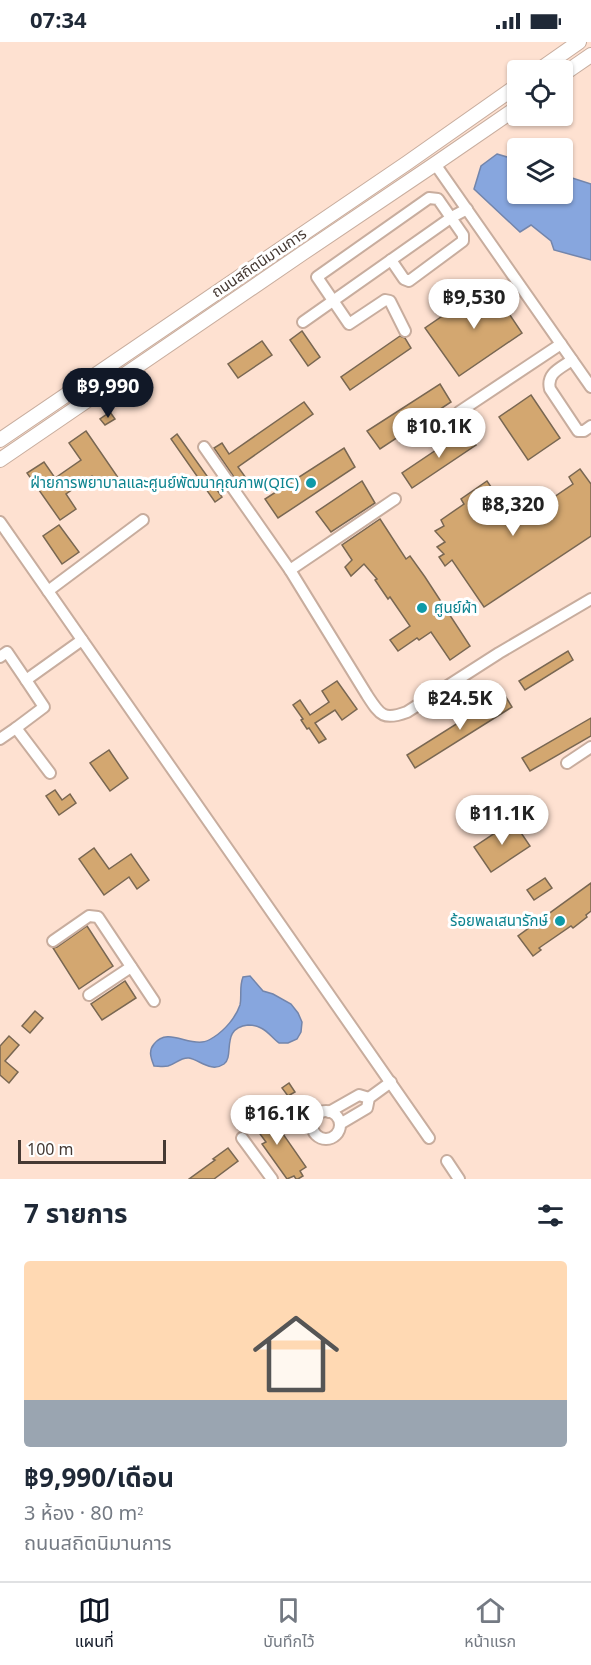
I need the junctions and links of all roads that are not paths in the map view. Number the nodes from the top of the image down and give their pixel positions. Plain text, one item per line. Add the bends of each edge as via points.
1 (579, 42) edge
2 (591, 55) edge
3 (553, 60) edge
4 (573, 67) edge
5 (507, 94) edge
6 (507, 114) edge
7 (426, 150) junction
8 (435, 164) junction
9 (467, 209) junction
10 (452, 217) junction
11 (391, 260) junction
12 (333, 300) junction
13 (303, 322) dead end
14 (405, 331) dead end
15 (561, 344) junction
16 (572, 360) junction
17 (591, 387) edge
18 (459, 412) dead end
19 (591, 426) edge
20 (0, 440) edge
21 (204, 447) dead end
22 (0, 460) edge
23 (395, 499) dead end
24 (142, 520) dead end
25 (0, 522) edge
26 (290, 570) junction
27 (48, 591) junction
28 (591, 599) edge
29 (82, 640) junction
30 (0, 657) edge
31 (26, 680) junction
32 (16, 728) junction
33 (0, 739) edge
34 (591, 747) edge
35 (567, 763) dead end
36 (50, 773) dead end
37 (52, 941) dead end
38 (131, 967) junction
39 (89, 995) dead end
40 (154, 1001) dead end
41 (391, 1082) junction
42 (369, 1098) junction
43 (329, 1112) junction
44 (340, 1124) junction
45 (242, 1138) dead end
46 (429, 1138) dead end
47 (447, 1161) dead end
48 (272, 1179) edge
49 (459, 1179) edge

1 - 3 main road
2 - 4 main road
5 - 7 main road, ถนนสถิตนิมานการ
6 - 8 main road, ถนนสถิตนิมานการ
7 - 8 main road
7 - 20 main road, ถนนสถิตนิมานการ
8 - 9 lane
8 - 22 main road, ถนนสถิตนิมานการ
9 - 10 lane
9 - 15 lane
10 - 11 lane
10 - 11 lane via 463,241 409,281
10 - 12 lane via 438,198 429,198 317,277
11 - 12 lane
12 - 13 lane
12 - 14 lane via 349,324 385,300 390,301
15 - 16 lane
15 - 18 lane
16 - 17 lane
16 - 19 lane via 551,375 550,389 578,431
21 - 26 lane
23 - 26 lane
24 - 27 lane
25 - 27 lane
26 - 28 lane via 367,695 377,709 394,717
27 - 29 lane
29 - 31 lane
29 - 41 lane
30 - 31 lane via 7,652
31 - 32 lane via 44,707
32 - 33 lane
32 - 36 lane
34 - 35 lane
37 - 38 lane via 89,916 98,917
38 - 39 lane
38 - 40 lane
41 - 42 lane
41 - 46 lane
42 - 43 lane via 360,1095
42 - 44 lane via 367,1108
43 - 44 lane
43 - 44 lane via 314,1118 311,1137 331,1138 338,1133
45 - 48 lane
47 - 49 lane

